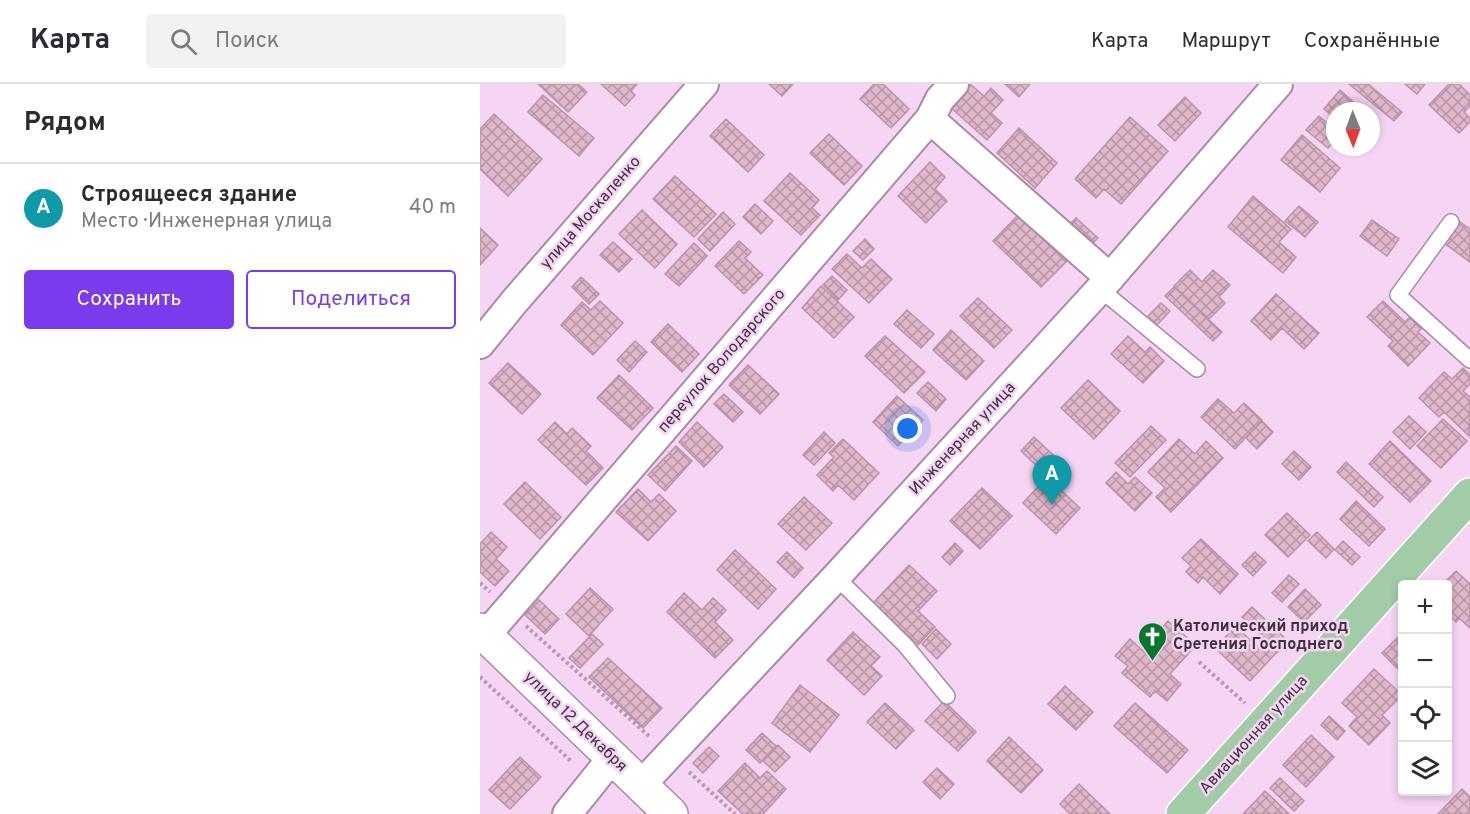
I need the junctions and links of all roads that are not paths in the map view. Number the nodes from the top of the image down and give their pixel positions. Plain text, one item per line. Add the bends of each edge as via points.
1 (705, 84) edge
2 (954, 84) edge
3 (1278, 84) edge
4 (930, 119) junction
5 (1451, 222) dead end
6 (1105, 284) junction
7 (480, 344) edge
8 (1470, 360) edge
9 (1197, 369) dead end
10 (1470, 495) edge
11 (836, 577) junction
12 (483, 632) edge
13 (947, 696) dead end
14 (603, 770) junction
15 (640, 786) junction
16 (567, 814) edge
17 (671, 814) edge
18 (1183, 814) edge

1 - 7 street, улица Москаленко
2 - 4 street, переулок Володарского via 940,99
3 - 6 street, Инженерная улица
4 - 6 street
4 - 12 street, переулок Володарского via 508,609
5 - 8 lane via 1398,295
6 - 9 lane
6 - 11 street, Инженерная улица
10 - 18 main road, Авиационная улица
11 - 13 lane via 905,645
11 - 15 street, Инженерная улица
12 - 14 main road, улица 12 Декабря
14 - 15 main road, улица 12 Декабря
14 - 16 street
15 - 17 main road, улица 12 Декабря

